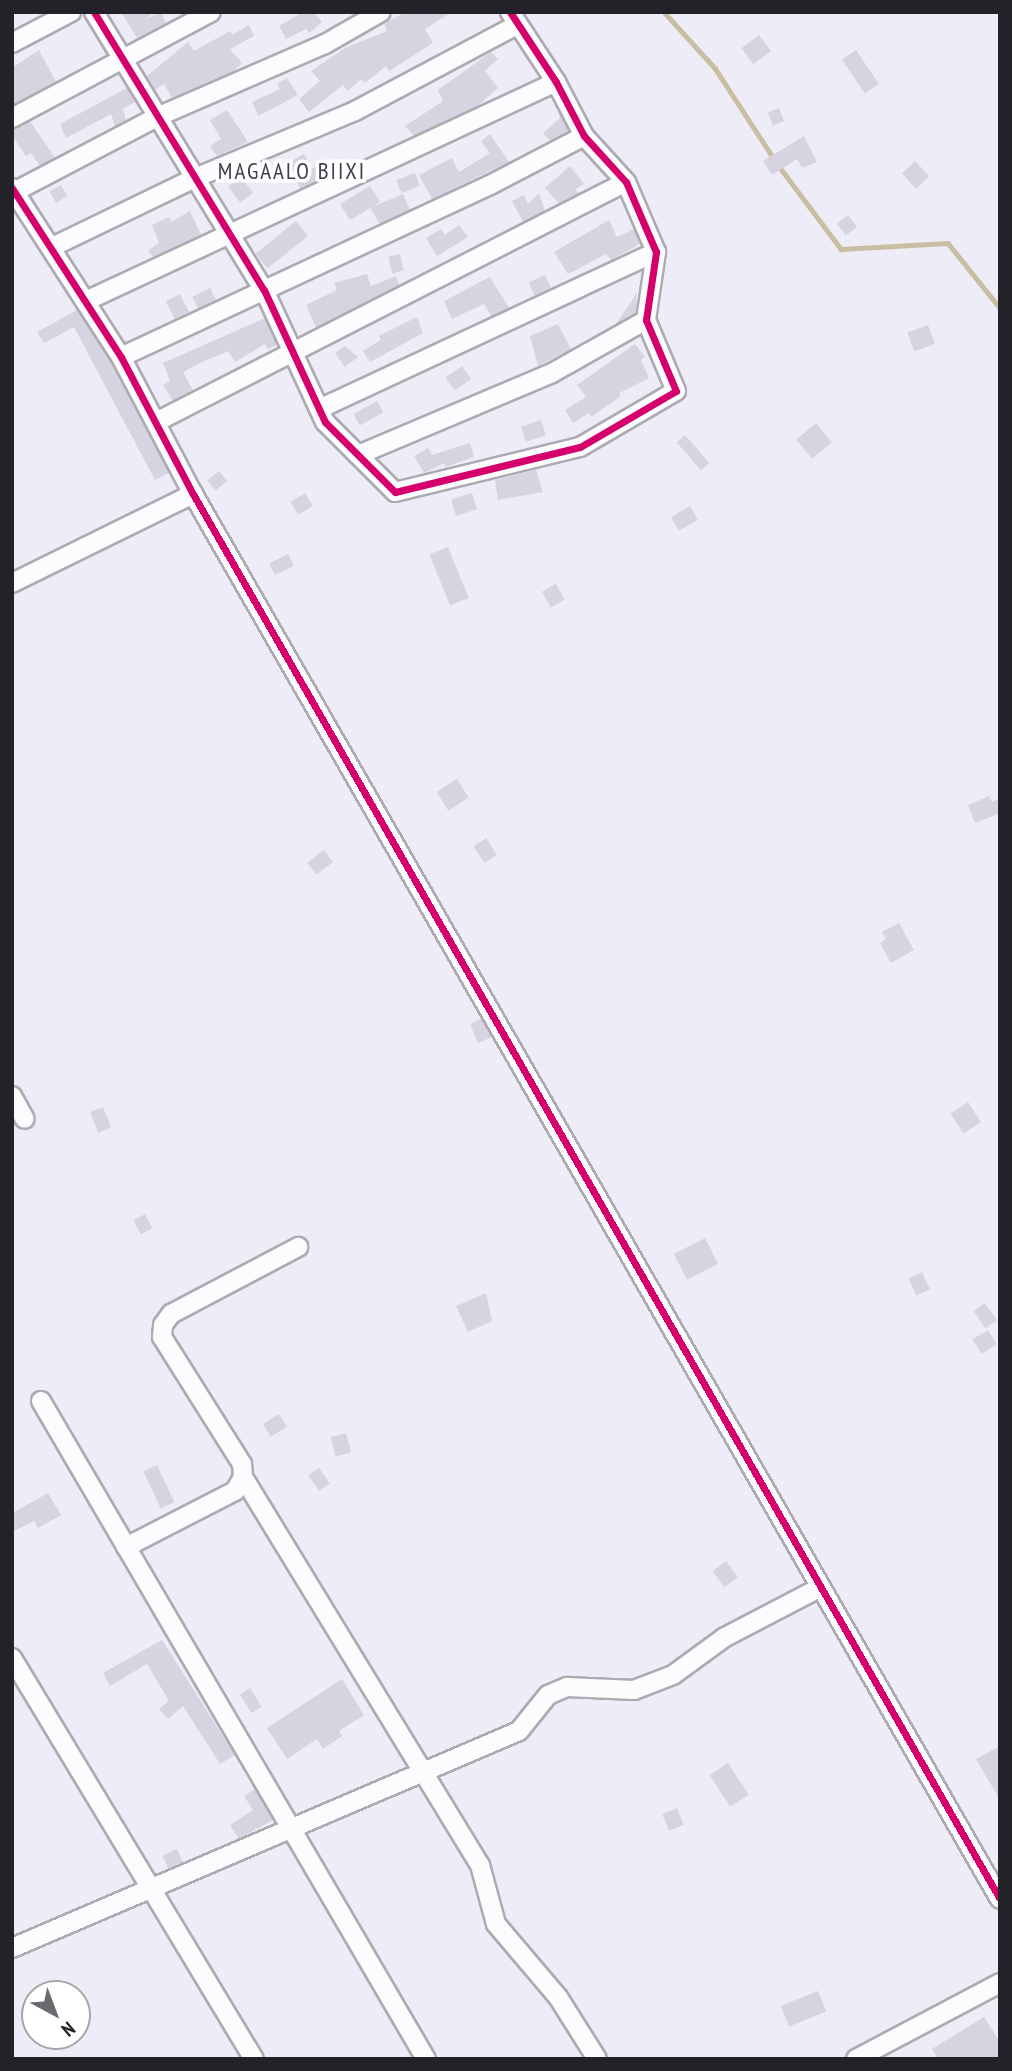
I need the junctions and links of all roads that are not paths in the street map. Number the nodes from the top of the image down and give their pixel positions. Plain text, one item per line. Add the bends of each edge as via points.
1 (71, 12) edge
2 (94, 12) edge
3 (211, 12) edge
4 (381, 12) edge
5 (514, 19) edge
6 (12, 43) edge
7 (122, 59) junction
8 (556, 82) junction
9 (157, 117) junction
10 (12, 118) edge
11 (584, 136) junction
12 (195, 178) junction
13 (626, 182) junction
14 (13, 190) edge
15 (231, 232) junction
16 (52, 247) junction
17 (656, 252) junction
18 (264, 290) junction
19 (88, 300) junction
20 (646, 320) junction
21 (294, 354) junction
22 (121, 357) junction
23 (319, 409) junction
24 (158, 421) junction
25 (358, 455) junction
26 (193, 494) junction
27 (12, 583) edge
28 (12, 1096) edge
29 (25, 1119) dead end
30 (298, 1247) dead end
31 (41, 1401) dead end
32 (243, 1477) junction
33 (125, 1547) junction
34 (821, 1587) junction
35 (16, 1670) edge
36 (421, 1773) junction
37 (290, 1829) junction
38 (152, 1888) junction
39 (1000, 1899) edge
40 (12, 1948) edge
41 (1000, 1983) edge
42 (254, 2059) edge
43 (426, 2059) edge
44 (597, 2059) edge
45 (856, 2059) edge

1 - 6 street
2 - 7 street
3 - 7 street
4 - 9 street via 325,44
5 - 8 street
5 - 12 street via 355,111
7 - 9 street
7 - 10 street
8 - 11 street
8 - 15 street
9 - 12 street
9 - 14 street
11 - 13 street
11 - 18 street
12 - 15 street
12 - 16 street
13 - 17 street
13 - 21 street
14 - 16 street
15 - 18 street
15 - 19 street
16 - 19 street
17 - 20 street
17 - 23 street
18 - 21 street
18 - 22 street
19 - 22 street
20 - 25 street via 552,373
20 - 25 street via 676,390 580,447 395,492
21 - 23 street
21 - 24 street
22 - 24 street
23 - 25 street via 325,422
24 - 26 street
26 - 27 street
26 - 34 street
28 - 29 street
30 - 32 street via 172,1314 163,1325 162,1337 242,1464
31 - 33 street
32 - 33 street via 235,1491
32 - 36 street
33 - 37 street
34 - 36 street via 725,1637 673,1675 634,1690 567,1687 548,1695 519,1731
34 - 39 street
35 - 38 street
36 - 37 street
36 - 44 street via 480,1864 496,1924 558,1997
37 - 38 street
37 - 43 street
38 - 40 street
38 - 42 street
41 - 45 street

